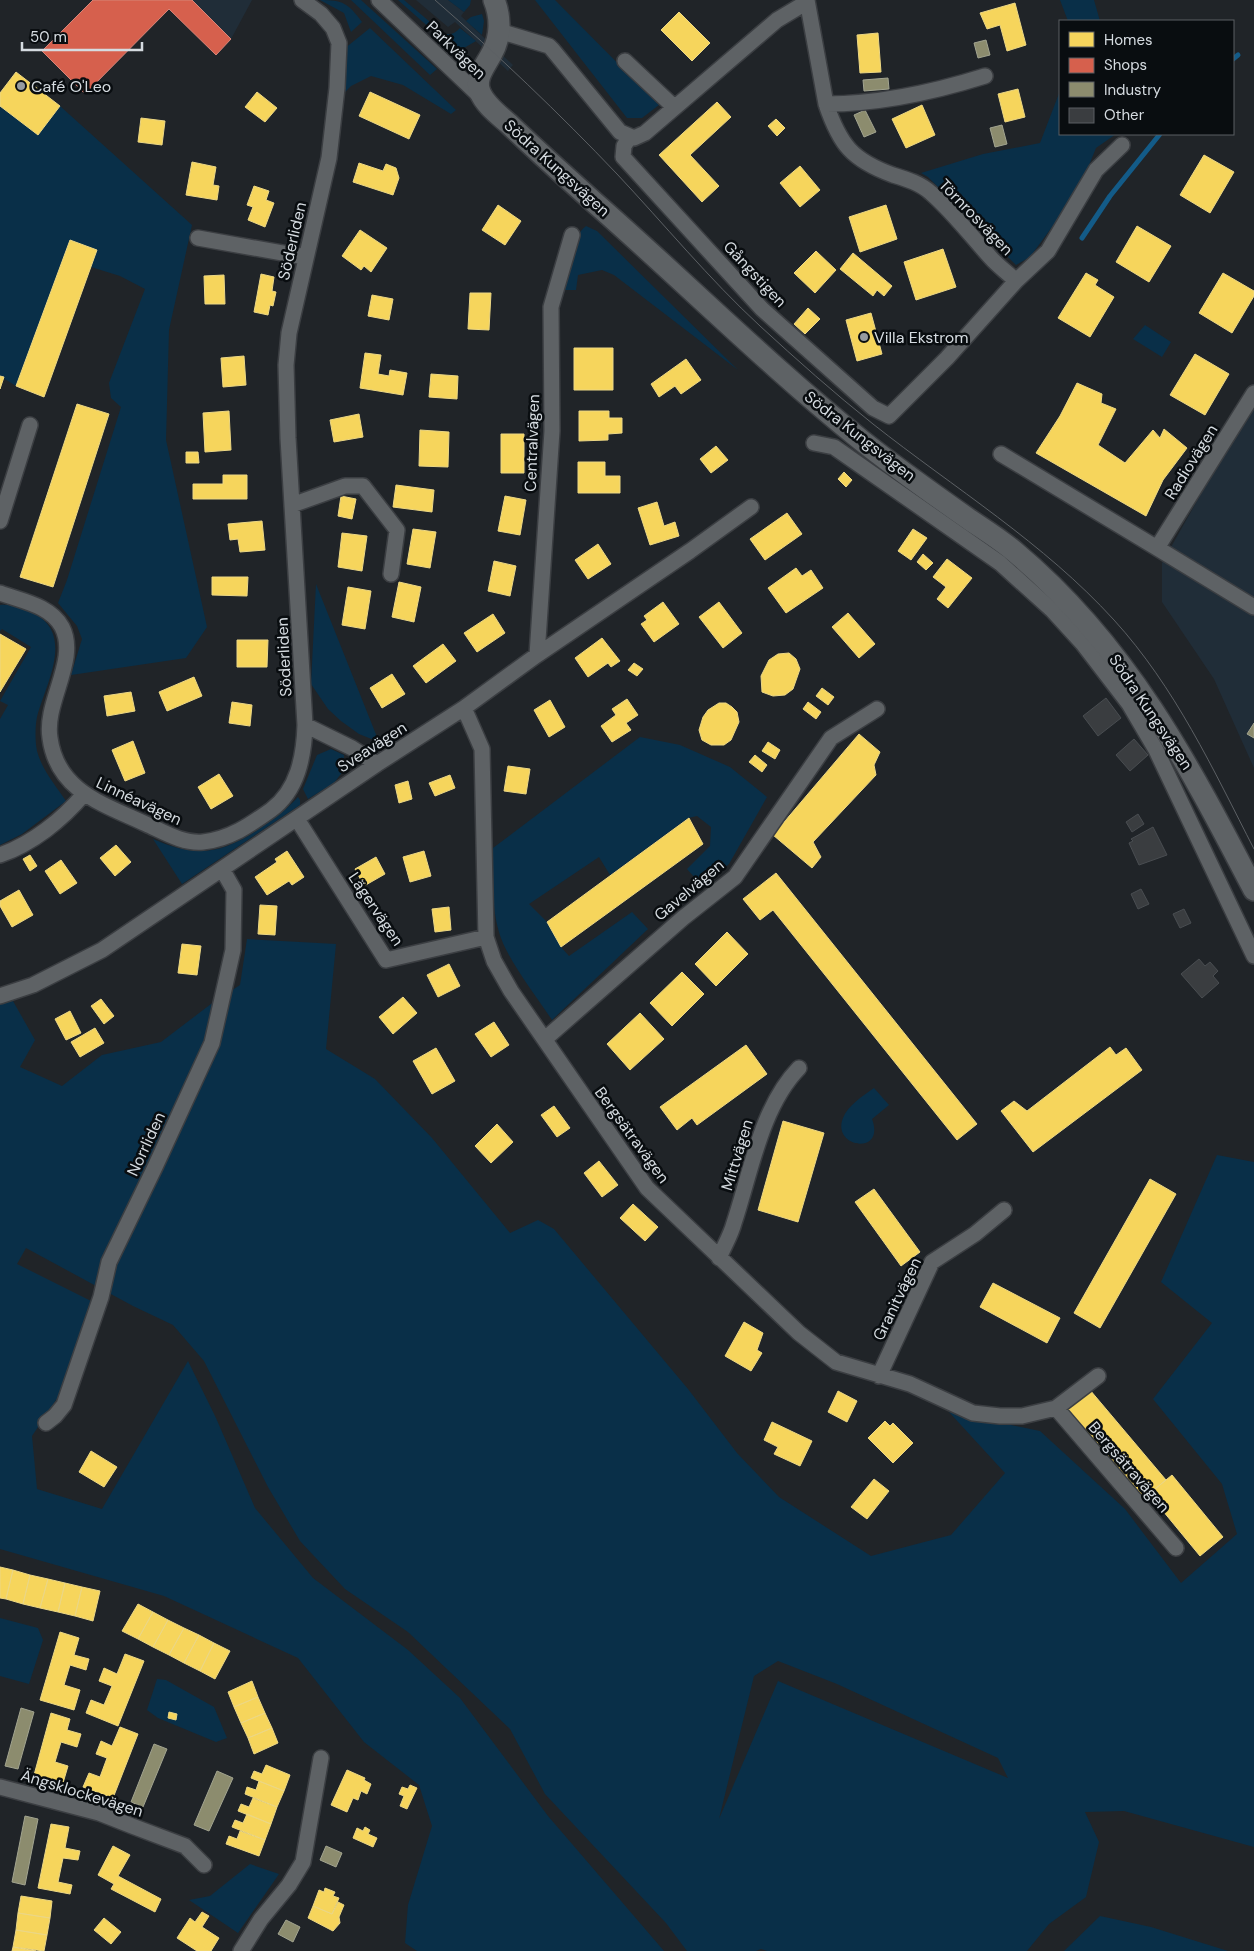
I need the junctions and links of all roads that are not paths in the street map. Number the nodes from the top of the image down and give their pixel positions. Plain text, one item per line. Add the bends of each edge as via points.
1 (302, 0) edge
2 (379, 0) edge
3 (494, 0) edge
4 (807, 1) edge
5 (499, 31) junction
6 (625, 61) dead end
7 (985, 76) dead end
8 (488, 104) junction
9 (826, 104) junction
10 (674, 107) junction
11 (629, 138) junction
12 (1122, 145) dead end
13 (572, 235) dead end
14 (198, 238) dead end
15 (306, 257) junction
16 (1016, 281) junction
17 (1254, 393) edge
18 (30, 425) dead end
19 (814, 443) dead end
20 (1001, 454) dead end
21 (292, 505) junction
22 (751, 507) dead end
23 (0, 521) edge
24 (1157, 548) junction
25 (391, 574) dead end
26 (0, 593) edge
27 (1254, 607) edge
28 (537, 655) junction
29 (464, 708) junction
30 (877, 709) dead end
31 (305, 725) junction
32 (377, 764) junction
33 (84, 794) junction
34 (297, 819) junction
35 (0, 855) edge
36 (222, 869) junction
37 (1254, 890) edge
38 (486, 937) junction
39 (1254, 956) edge
40 (0, 996) edge
41 (545, 1039) junction
42 (799, 1068) dead end
43 (1004, 1210) dead end
44 (719, 1258) junction
45 (880, 1376) junction
46 (1098, 1376) dead end
47 (1056, 1408) junction
48 (46, 1423) dead end
49 (1176, 1548) dead end
50 (321, 1758) dead end
51 (0, 1787) edge
52 (204, 1864) dead end
53 (241, 1951) edge

1 - 15 street, Söderliden via 333,28 339,44 329,158
2 - 8 street, Parkvägen
3 - 5 main road, Södra Kungsvägen
4 - 9 street, Törnrosvägen
4 - 10 street via 776,20
5 - 8 main road, Södra Kungsvägen via 478,85
5 - 11 street via 552,49 620,132
6 - 10 street
7 - 9 street via 875,101
8 - 37 main road, Södra Kungsvägen via 817,404 1014,551 1059,594 1095,631 1166,730 1208,801
9 - 16 street, Törnrosvägen via 840,135 856,157 930,192 992,260
10 - 11 street via 645,133
11 - 16 street, Gångstigen via 624,146 624,157 762,309 873,408 889,416
12 - 16 street via 1096,170 1048,251
13 - 28 street, Centralvägen via 551,307 552,431
14 - 15 street
15 - 21 street, Söderliden via 289,333 286,365
17 - 24 street, Radiovägen
18 - 23 street
19 - 39 street, Södra Kungsvägen via 834,447 1000,563 1052,610 1082,644 1129,704 1156,750
20 - 24 street
21 - 25 street via 345,486 363,486 397,530
21 - 31 street, Söderliden
22 - 28 street, Sveavägen
24 - 27 street
26 - 33 street, Linnéavägen via 40,607 61,627 67,652 49,721 50,737 59,768
28 - 29 street, Sveavägen
29 - 32 street, Sveavägen
29 - 38 street, Bergsätravägen via 482,749
30 - 41 street, Gavelvägen via 831,738 735,877 683,918
31 - 32 street
31 - 33 street, Linnéavägen via 300,765 286,795 252,824 219,839 201,842 180,839
32 - 34 street, Sveavägen
33 - 35 street via 41,833
34 - 36 street, Sveavägen
34 - 38 street, Lägervägen via 386,960
36 - 40 street, Sveavägen via 102,950 33,985
36 - 48 street, Norrliden via 234,890 233,950 212,1042 110,1262 64,1405
38 - 41 street, Bergsätravägen via 494,961 511,991
41 - 44 street, Bergsätravägen via 647,1188
42 - 44 street, Mittvägen via 764,1122 734,1225
43 - 45 street, Granitvägen via 932,1262
44 - 45 street, Bergsätravägen via 799,1333 836,1362
45 - 47 street, Bergsätravägen via 910,1384 973,1413 1022,1416
46 - 47 street, Bergsätravägen
47 - 49 street, Bergsätravägen
50 - 53 street via 303,1862 289,1885 260,1919
51 - 52 street, Ängsklockevägen via 99,1813 185,1846

